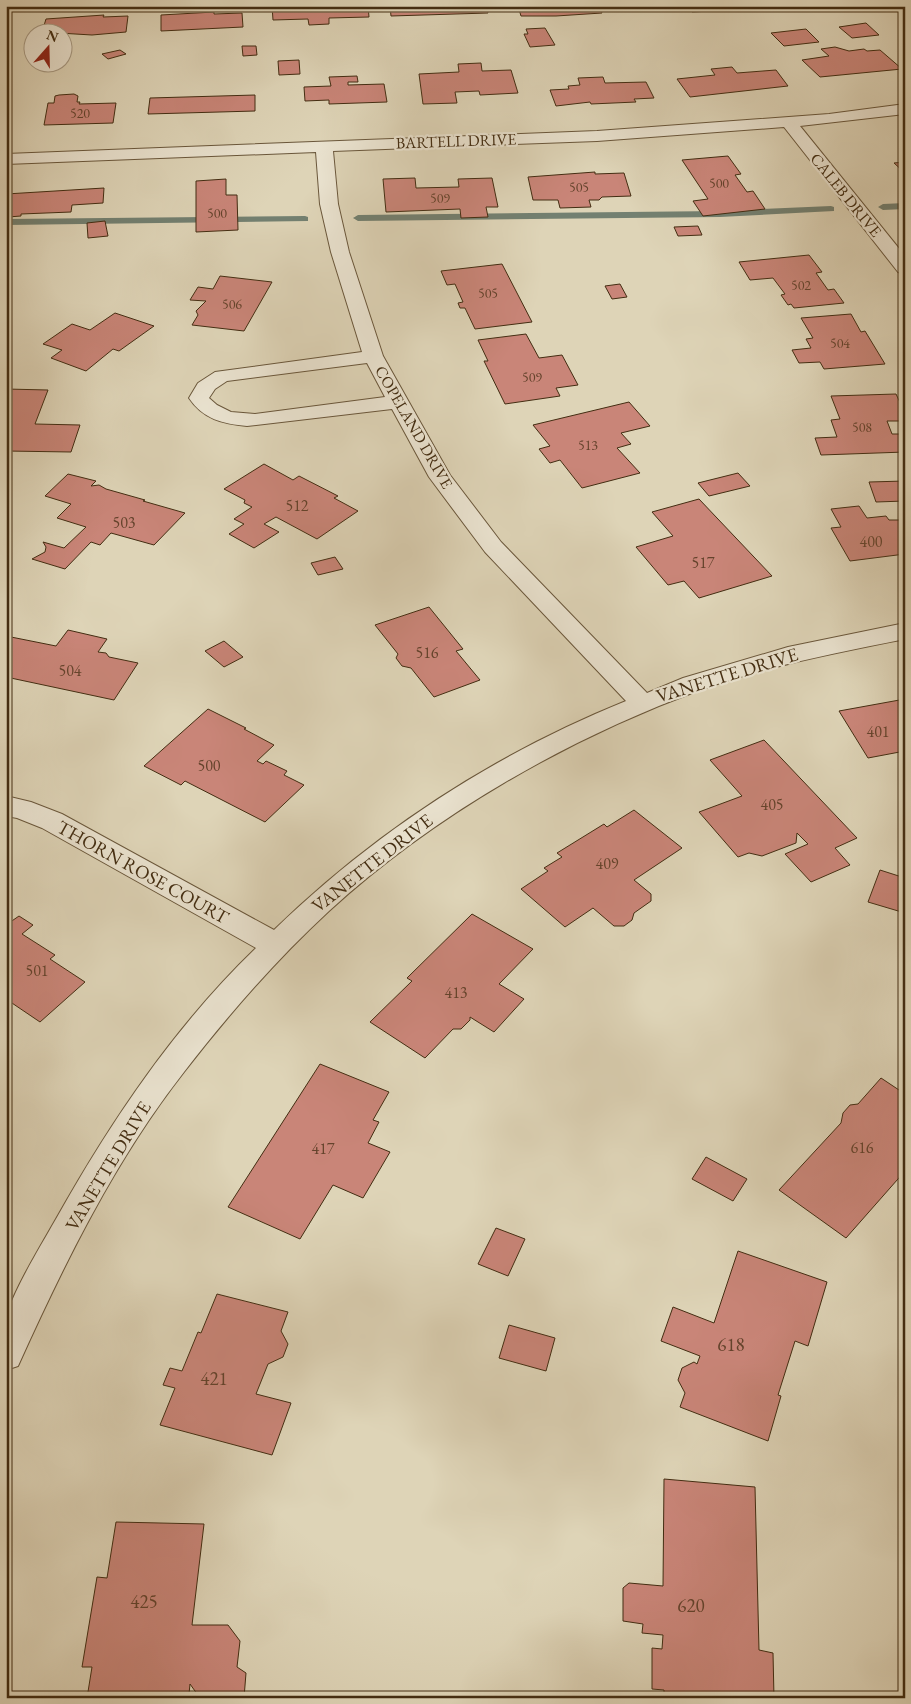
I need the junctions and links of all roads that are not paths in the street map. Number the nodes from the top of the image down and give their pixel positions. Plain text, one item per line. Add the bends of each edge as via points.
1 (905, 109) edge
2 (788, 122) junction
3 (324, 146) junction
4 (6, 159) edge
5 (905, 268) edge
6 (373, 356) junction
7 (398, 402) junction
8 (905, 631) edge
9 (641, 702) junction
10 (6, 806) edge
11 (276, 945) junction
12 (6, 1354) edge

1 - 2 street, BARTELL DRIVE
2 - 3 street, BARTELL DRIVE via 597,136
2 - 5 street, CALEB DRIVE
3 - 4 street, BARTELL DRIVE
3 - 6 street, COPELAND DRIVE via 329,204 340,252
6 - 7 street, COPELAND DRIVE
6 - 7 street via 222,376 206,386 199,398 215,413 235,420
7 - 9 street, COPELAND DRIVE via 440,477 494,547
8 - 9 street, VANETTE DRIVE via 865,637 761,662
9 - 11 street, VANETTE DRIVE via 519,761 459,796 362,866
10 - 11 street, THORN ROSE COURT via 52,822
11 - 12 street, VANETTE DRIVE via 225,998 171,1065 114,1148 34,1292

